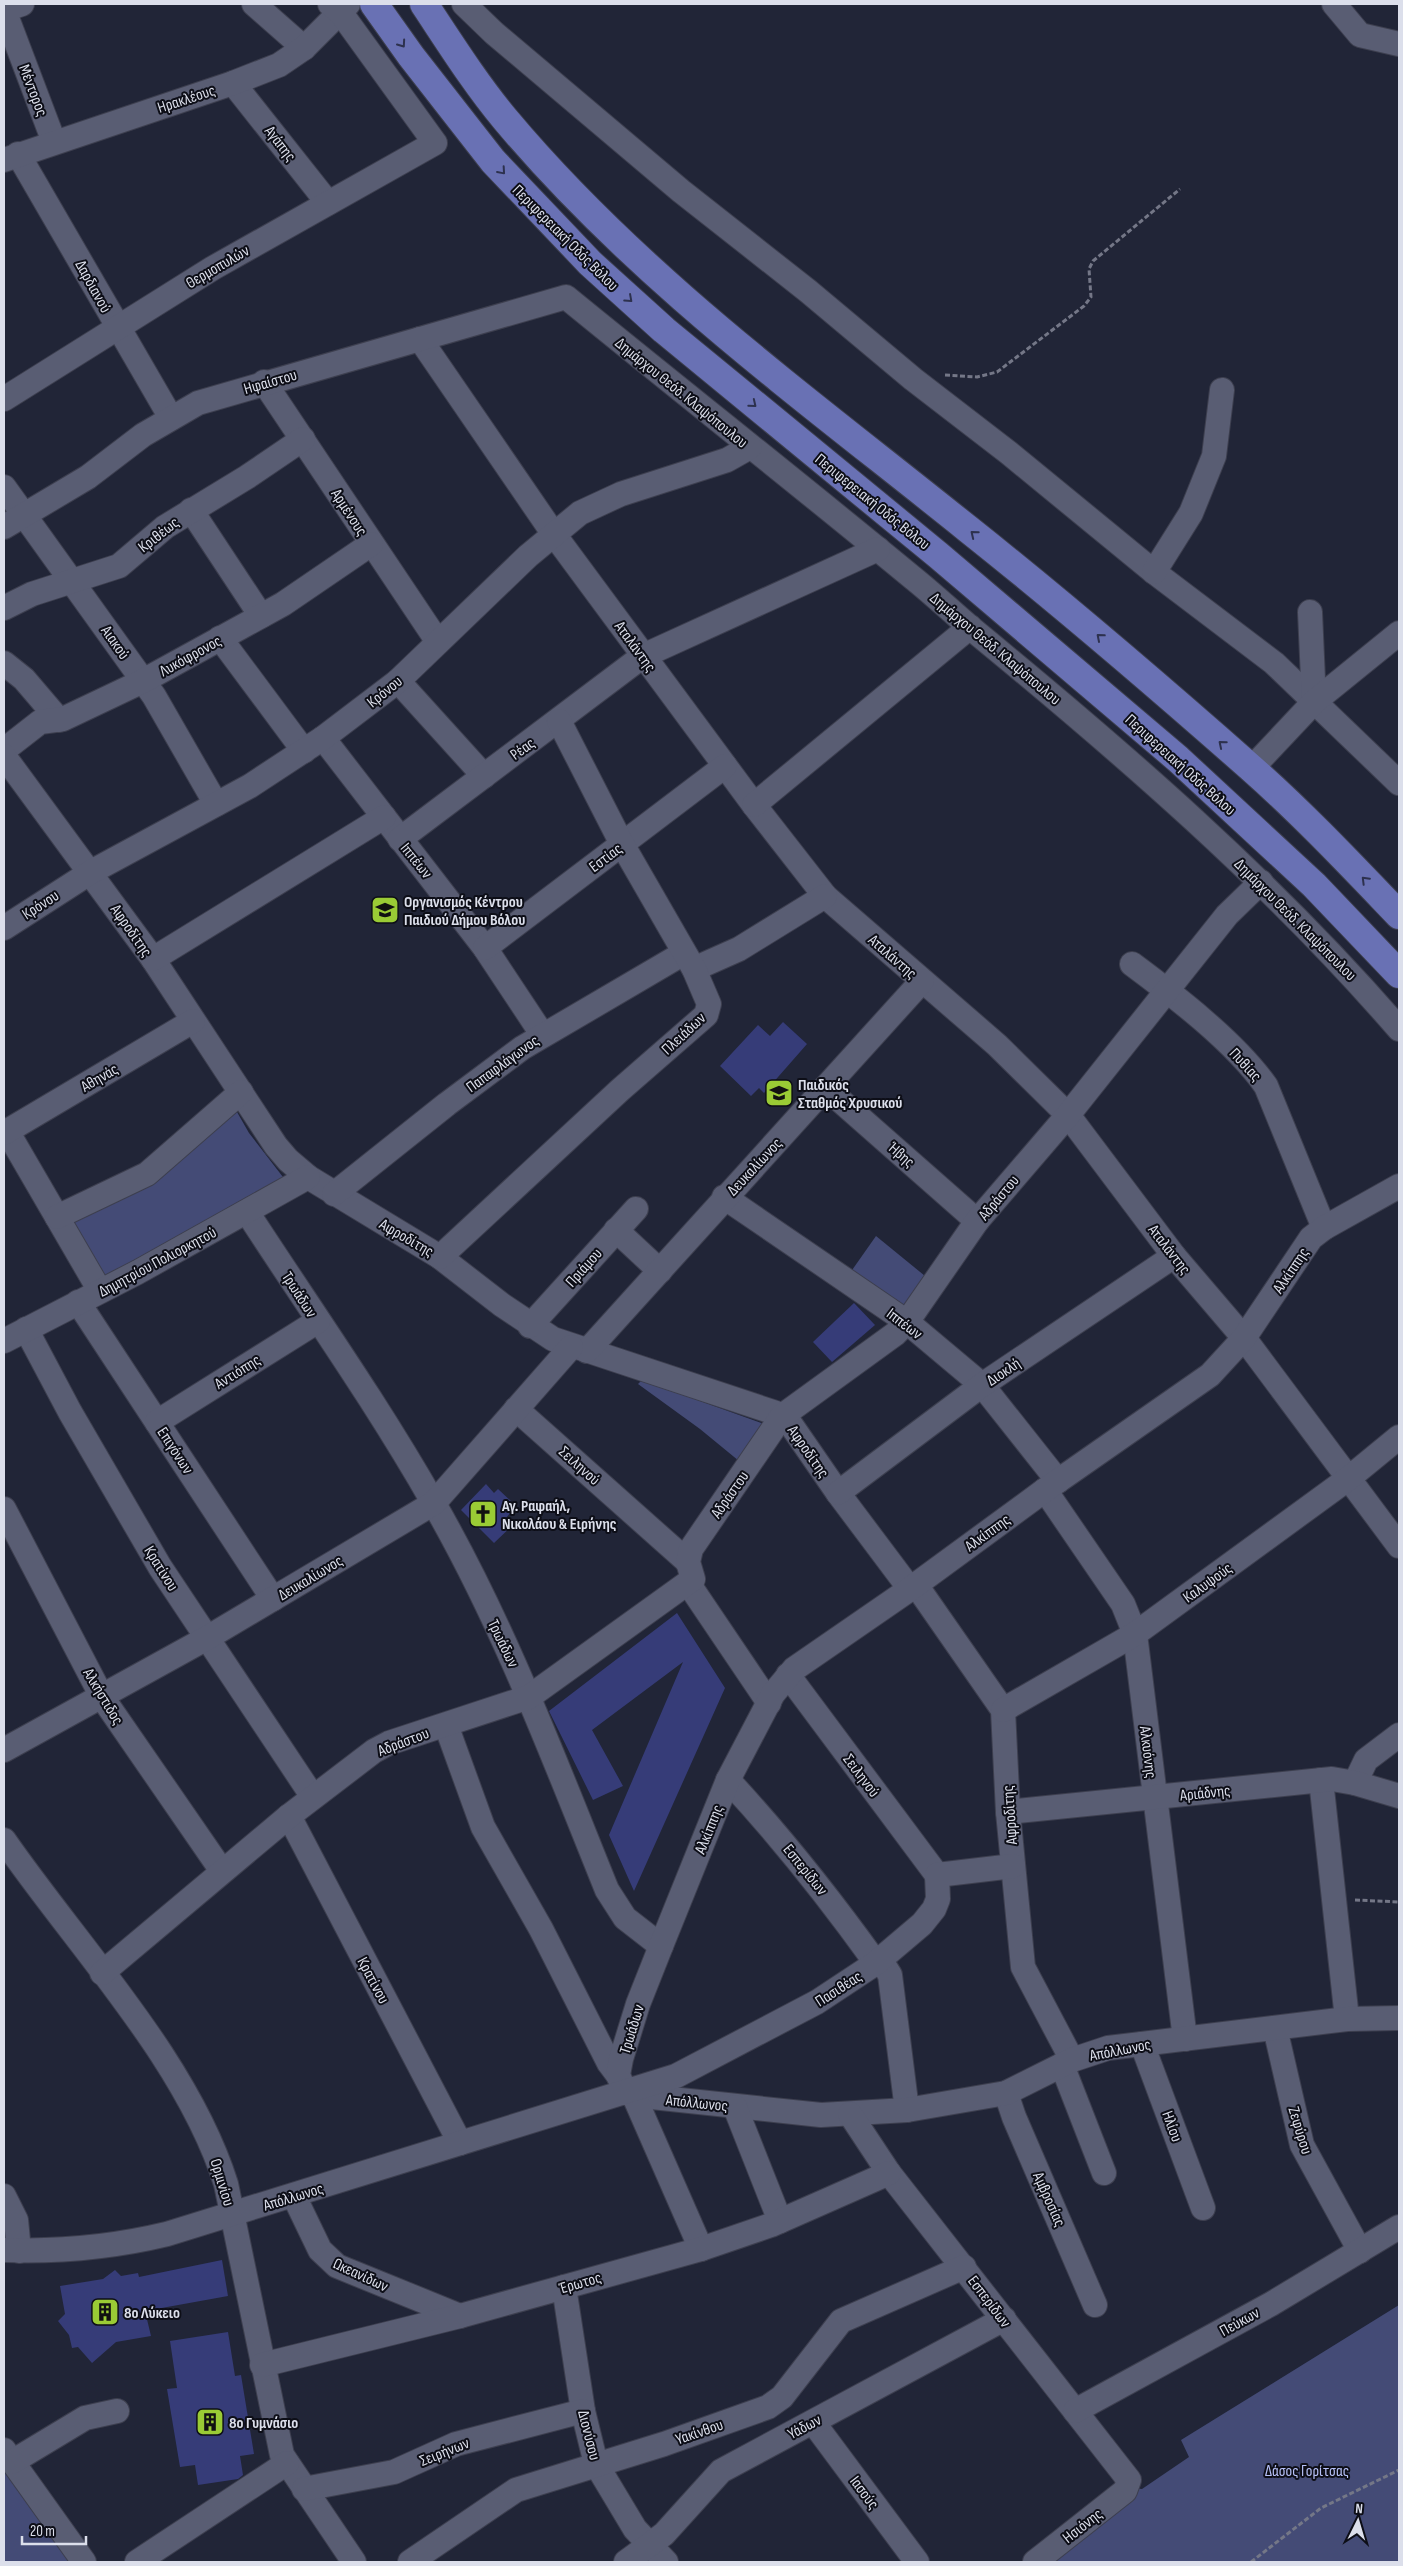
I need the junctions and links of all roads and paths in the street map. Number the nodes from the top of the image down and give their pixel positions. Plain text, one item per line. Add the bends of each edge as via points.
1 (22, 4) edge
2 (254, 4) edge
3 (374, 4) edge
4 (424, 4) edge
5 (464, 4) edge
6 (1334, 4) edge
7 (340, 7) edge
8 (4, 10) edge
9 (1399, 44) edge
10 (304, 48) junction
11 (233, 83) junction
12 (54, 142) junction
13 (11, 157) edge
14 (1180, 189) dead end
15 (328, 203) junction
16 (566, 297) joint
17 (116, 327) junction
18 (420, 339) junction
19 (913, 379) junction
20 (264, 382) junction
21 (1222, 390) dead end
22 (4, 399) edge
23 (171, 418) junction
24 (303, 439) junction
25 (750, 447) junction
26 (4, 488) edge
27 (191, 510) junction
28 (13, 522) edge
29 (553, 533) junction
30 (371, 544) junction
31 (878, 549) junction
32 (1154, 572) junction
33 (72, 580) junction
34 (4, 608) edge
35 (1310, 612) dead end
36 (261, 616) junction
37 (970, 627) junction
38 (1399, 633) edge
39 (220, 638) junction
40 (438, 642) junction
41 (643, 656) junction
42 (4, 663) edge
43 (143, 681) junction
44 (398, 681) junction
45 (1314, 702) junction
46 (59, 720) junction
47 (559, 721) junction
48 (324, 738) junction
49 (4, 750) edge
50 (304, 751) junction
51 (4, 756) edge
52 (725, 766) junction
53 (1252, 769) junction
54 (484, 776) junction
55 (1399, 783) edge
56 (216, 804) junction
57 (754, 805) junction
58 (384, 817) junction
59 (400, 839) junction
60 (622, 844) junction
61 (91, 872) junction
62 (1261, 882) junction
63 (825, 896) junction
64 (1399, 915) edge
65 (4, 928) edge
66 (485, 948) junction
67 (153, 958) junction
68 (689, 961) junction
69 (1132, 964) dead end
70 (1399, 974) edge
71 (922, 981) junction
72 (1168, 990) junction
73 (194, 1022) junction
74 (1399, 1029) edge
75 (542, 1034) junction
76 (826, 1088) junction
77 (241, 1092) junction
78 (1068, 1115) junction
79 (5, 1132) edge
80 (308, 1177) junction
81 (1399, 1186) edge
82 (334, 1194) junction
83 (724, 1197) junction
84 (636, 1208) dead end
85 (247, 1212) junction
86 (57, 1217) junction
87 (977, 1221) junction
88 (1324, 1228) junction
89 (616, 1230) junction
90 (1174, 1256) junction
91 (440, 1257) junction
92 (660, 1271) junction
93 (100, 1291) junction
94 (78, 1302) junction
95 (318, 1321) junction
96 (907, 1322) junction
97 (530, 1326) junction
98 (26, 1329) junction
99 (1244, 1338) junction
100 (4, 1342) edge
101 (579, 1349) junction
102 (982, 1385) junction
103 (516, 1409) junction
104 (782, 1416) junction
105 (156, 1422) junction
106 (1399, 1437) edge
107 (1349, 1478) junction
108 (1051, 1486) junction
109 (838, 1493) junction
110 (434, 1503) junction
111 (4, 1509) edge
112 (1399, 1546) edge
113 (688, 1572) junction
114 (913, 1587) junction
115 (273, 1599) junction
116 (1135, 1634) junction
117 (207, 1638) junction
118 (788, 1674) junction
119 (102, 1697) junction
120 (529, 1697) junction
121 (769, 1703) junction
122 (1003, 1710) junction
123 (446, 1725) junction
124 (1399, 1735) edge
125 (4, 1750) edge
126 (728, 1780) junction
127 (1321, 1780) junction
128 (1355, 1783) junction
129 (1399, 1796) edge
130 (313, 1797) junction
131 (1155, 1797) junction
132 (1008, 1812) junction
133 (288, 1816) junction
134 (4, 1840) edge
135 (1013, 1866) junction
136 (222, 1871) junction
137 (936, 1875) junction
138 (1334, 1900) junction
139 (1399, 1902) edge
140 (661, 1946) junction
141 (878, 1961) junction
142 (102, 1973) junction
143 (1399, 2018) edge
144 (1347, 2019) junction
145 (1275, 2028) junction
146 (1185, 2039) junction
147 (1142, 2044) junction
148 (1067, 2062) junction
149 (626, 2088) junction
150 (1006, 2093) junction
151 (735, 2107) junction
152 (907, 2110) junction
153 (850, 2114) junction
154 (460, 2143) junction
155 (889, 2173) junction
156 (1104, 2173) dead end
157 (4, 2196) edge
158 (294, 2196) junction
159 (1203, 2208) dead end
160 (233, 2214) junction
161 (780, 2220) junction
162 (1399, 2227) edge
163 (701, 2249) junction
164 (12, 2251) edge
165 (1360, 2251) junction
166 (964, 2267) junction
167 (564, 2287) junction
168 (1094, 2305) dead end
169 (460, 2316) junction
170 (1004, 2319) junction
171 (262, 2366) junction
172 (117, 2411) dead end
173 (583, 2411) junction
174 (1075, 2411) junction
175 (813, 2422) junction
176 (8, 2456) edge
177 (287, 2464) junction
178 (596, 2464) junction
179 (1399, 2470) edge
180 (1129, 2487) joint
181 (304, 2489) junction
182 (650, 2544) junction
183 (84, 2562) edge
184 (137, 2562) edge
185 (354, 2562) edge
186 (410, 2562) edge
187 (626, 2562) edge
188 (666, 2562) edge
189 (917, 2562) edge
190 (1035, 2562) edge
191 (1251, 2562) edge

1 - 8 street
2 - 10 street
3 -> 70 main road, Περιφερειακή Οδός Βόλου via 493,161 590,264 678,342 938,555 1178,759 1314,885
53 -> 4 main road via 1063,605 766,369 647,266 554,174 507,121 469,72
5 - 19 street via 581,108
6 - 9 street via 1360,36
7 - 10 street, Ηρακλέους
7 - 15 street, Θερμοπυλών via 435,143
8 - 12 street, Μέντορος
10 - 11 street, Ηρακλέους via 279,65
11 - 12 street, Ηρακλέους
11 - 15 street, Αγάπης
12 - 13 street, Ηρακλέους
13 - 17 street, Δαρδιανού
14 - 19 path via 1093,261 1090,269 1091,296 1084,306 1009,363 988,375 927,374
15 - 17 street, Θερμοπυλών
16 - 18 street, Ηφαίστου
16 - 25 street, Δημάρχου Θεόδ. Κλαψόπουλου
17 - 22 street, Θερμοπυλών
17 - 23 street, Δαρδιανού
18 - 20 street, Ηφαίστου
18 - 29 street, Αταλάντης
19 - 32 street
20 - 23 street, Ηφαίστου via 198,403
20 - 24 street, Αρμένους
21 - 32 street via 1214,456 1190,513
23 - 28 street, Ηφαίστου via 88,477
24 - 27 street, Κριθέως
24 - 30 street, Αρμένους
25 - 29 street, Κρόνου via 727,460 606,500 580,513
25 - 31 street, Δημάρχου Θεόδ. Κλαψόπουλου
26 - 28 street, Αιακού
27 - 33 street, Κριθέως via 158,532 119,566
27 - 36 street
28 - 33 street, Αιακού
29 - 40 street, Κρόνου
29 - 41 street, Αταλάντης
30 - 36 street, Λυκόφρoνος
30 - 40 street, Αρμένους
31 - 37 street, Δημάρχου Θεόδ. Κλαψόπουλου
31 - 41 street, Ρέας
32 - 45 street via 1274,663
33 - 34 street, Κριθέως
33 - 43 street, Αιακού
35 - 45 street
36 - 39 street, Λυκόφρoνος
37 - 57 street
37 - 62 street, Δημάρχου Θεόδ. Κλαψόπουλου via 1084,723
38 - 45 street
39 - 43 street, Λυκόφρoνος
39 - 50 street
40 - 44 street, Κρόνου
41 - 47 street, Ρέας
41 - 52 street, Αταλάντης
42 - 46 street via 24,679
43 - 46 street, Λυκόφρoνος
43 - 56 street, Αιακού
44 - 48 street, Κρόνου
44 - 54 street
45 - 53 street
45 - 55 street
46 - 49 street, Λυκόφρoνος via 40,722
47 - 54 street, Ρέας
47 - 60 street, Πλειάδων
48 - 50 street, Κρόνου
48 - 58 street, Ιππέων
50 - 56 street, Κρόνου
51 - 61 street, Αφροδίτης
52 - 57 street, Αταλάντης
52 - 60 street, Εστίας
64 -> 53 main road
54 - 59 street, Ρέας
56 - 61 street, Κρόνου
57 - 63 street, Αταλάντης
58 - 59 street, Ιππέων
58 - 67 street
59 - 66 street, Ιππέων
60 - 66 street, Εστίας
60 - 68 street, Πλειάδων
61 - 65 street, Κρόνου
61 - 67 street, Αφροδίτης
62 - 72 street, Αδράστου via 1227,915
62 - 74 street, Δημάρχου Θεόδ. Κλαψόπουλου via 1347,969
63 - 68 street, Παπαφλάγωνος via 739,949
63 - 71 street, Αταλάντης
66 - 75 street, Ιππέων
67 - 73 street, Αφροδίτης
68 - 75 street, Παπαφλάγωνος
68 - 91 street, Πλειάδων via 708,1004 706,1015
69 - 72 street, Πυθίας
71 - 76 street, Δευκαλίωνος
71 - 78 street, Αταλάντης via 997,1045
72 - 78 street, Αδράστου
72 - 88 street, Πυθίας via 1253,1067 1266,1086
73 - 77 street, Αφροδίτης
73 - 79 street, Αθηνάς
75 - 82 street, Παπαφλάγωνος
76 - 83 street, Δευκαλίωνος
76 - 87 street, Ήβης
77 - 80 street, Αφροδίτης via 276,1146
77 - 86 street via 147,1174
78 - 87 street, Αδράστου
78 - 90 street, Αταλάντης
79 - 86 street
80 - 82 street, Αφροδίτης
80 - 85 street, Δημητρίου Πολιορκητού
81 - 88 street, Αλκίππης
82 - 91 street, Αφροδίτης
83 - 92 street, Δευκαλίωνος
83 - 96 street, Ιππέων
84 - 89 street, Πριάμου
85 - 93 street, Δημητρίου Πολιορκητού
85 - 95 street, Τρωάδων
86 - 93 street
87 - 96 street, Αδράστου
88 - 99 street, Αλκίππης via 1311,1238
89 - 92 street
89 - 97 street, Πριάμου
90 - 99 street, Αταλάντης
90 - 102 street, Διοκλή
91 - 97 street, Αφροδίτης
92 - 101 street, Δευκαλίωνος
93 - 94 street, Δημητρίου Πολιορκητού
94 - 98 street, Δημητρίου Πολιορκητού
94 - 105 street, Επιγόνων
95 - 105 street, Αντιόπης
95 - 110 street, Τρωάδων via 366,1390
96 - 102 street, Ιππέων
96 - 104 street, Αδράστου
97 - 101 street, Αφροδίτης
98 - 100 street, Δημητρίου Πολιορκητού
98 - 117 street, Κρατίνου via 116,1495
99 - 107 street, Αταλάντης
99 - 108 street, Αλκίππης via 1210,1375
101 - 103 street, Δευκαλίωνος
101 - 104 street, Αφροδίτης
102 - 108 street, Ιππέων
102 - 109 street, Διοκλή
103 - 110 street, Δευκαλίωνος
103 - 113 street, Σειληνού
104 - 109 street, Αφροδίτης
104 - 113 street, Αδράστου via 691,1549
105 - 115 street, Επιγόνων
106 - 107 street, Καλυψούς
107 - 112 street, Αταλάντης
107 - 116 street, Καλυψούς
108 - 114 street, Αλκίππης
108 - 116 street, Αλκυόνης via 1123,1604
109 - 114 street, Αφροδίτης
110 - 115 street, Δευκαλίωνος
110 - 120 street, Τρωάδων
111 - 119 street, Αλκήστιδος
113 - 120 street, Αδράστου
113 - 121 street, Σειληνού
114 - 118 street, Αλκίππης
114 - 122 street, Αφροδίτης
115 - 117 street, Δευκαλίωνος
116 - 122 street, Καλυψούς
116 - 131 street, Αλκυόνης
117 - 119 street, Δευκαλίωνος
117 - 130 street, Κρατίνου
118 - 121 street, Αλκίππης
118 - 137 street, Σειληνού
119 - 125 street, Δευκαλίωνος
119 - 136 street, Αλκήστιδος
120 - 123 street, Αδράστου
120 - 140 street, Τρωάδων via 607,1890 625,1918
121 - 126 street, Αλκίππης
122 - 132 street, Αφροδίτης
123 - 130 street, Αδράστου via 374,1751
123 - 149 street via 483,1827 545,1936 609,2063
124 - 128 street via 1366,1760
126 - 140 street, Αλκίππης
126 - 141 street, Εσπερίδων via 829,1896
127 - 128 street, Αριάδνης
127 - 131 street, Αριάδνης
127 - 138 street
128 - 129 street, Αριάδνης
130 - 133 street, Αδράστου
131 - 132 street, Αριάδνης
131 - 146 street, Αλκυόνης
132 - 135 street, Αφροδίτης
133 - 136 street, Αδράστου
133 - 154 street, Κρατίνου
134 - 142 street, Ορμινίου
135 - 137 street
135 - 148 street, Αφροδίτης via 1023,1966
136 - 142 street, Αδράστου
137 - 141 street, Πασιθέας via 938,1899 934,1909 922,1924
138 - 139 path
138 - 144 street
140 - 149 street, Τρωάδων via 635,2012
141 - 149 street, Πασιθέας via 816,2002 691,2068 667,2080
141 - 152 street, Εσπερίδων via 890,1975
142 - 160 street, Ορμινίου via 164,2058 197,2116 220,2165
143 - 144 street, Απόλλωνος
144 - 145 street, Απόλλωνος
145 - 146 street, Απόλλωνος
145 - 165 street, Ζεφύρου via 1302,2145
146 - 147 street, Απόλλωνος
147 - 148 street, Απόλλωνος via 1093,2052
147 - 159 street, Ηλίου
148 - 150 street, Απόλλωνος
148 - 156 street, Αφροδίτης
149 - 151 street, Απόλλωνος
149 - 154 street, Απόλλωνος
149 - 163 street
150 - 152 street, Απόλλωνος
150 - 168 street, Αμβροσίας
151 - 153 street, Απόλλωνος via 820,2115
151 - 161 street
152 - 153 street, Απόλλωνος
153 - 155 street, Εσπερίδων
154 - 158 street, Απόλλωνος
155 - 161 street, Έρωτος
155 - 166 street, Εσπερίδων
157 - 164 street via 16,2220
158 - 160 street, Απόλλωνος
158 - 169 street, Ωκεανίδων via 320,2250 337,2266
160 - 164 street, Απόλλωνος via 167,2234 119,2244
160 - 171 street, Ορμινίου
161 - 163 street, Έρωτος
162 - 165 street, Πεύκων
163 - 167 street, Έρωτος
165 - 174 street, Πεύκων via 1271,2304
166 - 170 street, Εσπερίδων
166 - 178 street, Υακίνθου via 842,2321 782,2397 768,2407
167 - 169 street, Έρωτος
167 - 173 street, Διονύσου
169 - 171 street, Έρωτος
170 - 174 street, Εσπερίδων
170 - 175 street, Υάδων
171 - 177 street, Ορμινίου via 280,2447
172 - 176 street via 85,2418
173 - 178 street, Διονύσου
173 - 181 street, Σειρήνων via 456,2444 394,2472
174 - 180 street, Εσπερίδων via 1126,2473
175 - 182 street, Υάδων via 721,2471 664,2534
175 - 189 street, Ιασούς
176 - 183 street
177 - 181 street, Ορμινίου
177 - 184 street
178 - 182 street, Διονύσου via 624,2514
178 - 186 street, Υακίνθου via 516,2490
179 - 191 path via 1321,2508
180 - 190 street, Ησιόνης
181 - 185 street, Ορμινίου
182 - 187 street, Υάδων
182 - 188 street, Διονύσου

